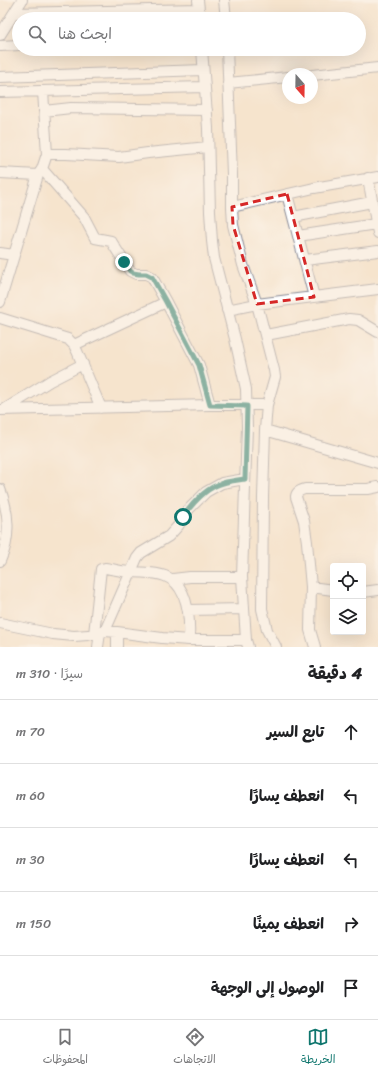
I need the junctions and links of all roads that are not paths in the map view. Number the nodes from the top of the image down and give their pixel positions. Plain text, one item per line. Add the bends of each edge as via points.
1 (22, 0) edge
2 (224, 0) edge
3 (199, 9) edge
4 (15, 12) edge
5 (60, 12) edge
6 (225, 12) edge
7 (12, 16) edge
8 (0, 35) edge
9 (12, 45) edge
10 (0, 46) edge
11 (203, 56) edge
12 (227, 56) edge
13 (378, 68) edge
14 (204, 70) junction
15 (318, 74) edge
16 (0, 77) edge
17 (282, 78) edge
18 (228, 83) junction
19 (205, 87) junction
20 (0, 92) edge
21 (43, 92) junction
22 (206, 110) junction
23 (44, 111) junction
24 (208, 147) junction
25 (47, 154) junction
26 (40, 172) junction
27 (0, 173) edge
28 (373, 177) edge
29 (287, 194) junction
30 (372, 202) junction
31 (232, 207) junction
32 (293, 217) junction
33 (377, 229) edge
34 (298, 236) junction
35 (378, 251) edge
36 (0, 253) edge
37 (14, 255) junction
38 (305, 260) junction
39 (378, 289) edge
40 (314, 297) junction
41 (0, 302) edge
42 (166, 302) junction
43 (257, 304) junction
44 (228, 310) junction
45 (0, 318) edge
46 (378, 332) edge
47 (266, 335) junction
48 (74, 345) junction
49 (83, 364) junction
50 (210, 405) junction
51 (267, 405) junction
52 (247, 406) junction
53 (101, 408) junction
54 (2, 410) edge
55 (266, 430) junction
56 (378, 463) edge
57 (245, 479) junction
58 (378, 487) edge
59 (0, 490) edge
60 (0, 561) edge
61 (130, 572) junction
62 (242, 577) junction
63 (173, 580) junction
64 (311, 587) junction
65 (330, 590) edge
66 (378, 590) edge
67 (366, 592) edge
68 (244, 609) junction
69 (188, 610) junction
70 (0, 623) edge
71 (117, 632) junction
72 (100, 633) junction
73 (189, 640) junction
74 (247, 643) edge
75 (98, 647) edge
76 (117, 647) edge
77 (276, 647) edge
78 (314, 647) edge

1 - 4 street
2 - 6 street
3 - 5 street
7 - 8 street
9 - 10 street
11 - 14 street
12 - 18 street
13 - 15 street
14 - 16 street
14 - 19 street
17 - 18 street
18 - 31 street
19 - 21 street
19 - 22 street
20 - 21 street
21 - 23 street
22 - 23 street via 71,108
22 - 24 street
23 - 25 street
24 - 25 street via 119,157
24 - 44 street via 214,258
25 - 26 street
26 - 27 street
26 - 37 street
26 - 42 street via 84,217 95,238 111,241 130,271 152,277
28 - 29 street
28 - 30 street
29 - 31 street
29 - 32 street
30 - 32 street
30 - 33 street
31 - 43 street via 233,225 243,266
32 - 34 street
33 - 34 street
34 - 38 street
35 - 38 street
36 - 37 street
37 - 41 street
38 - 40 street
39 - 40 street
40 - 43 street
42 - 48 street
42 - 50 street via 199,365
43 - 44 street
43 - 47 street
44 - 52 street via 246,389
45 - 48 street via 68,339
46 - 47 street via 358,320 349,319
47 - 51 street via 275,377
48 - 49 street
49 - 53 street
49 - 54 street
50 - 52 street
50 - 53 street
51 - 52 street
51 - 55 street
52 - 57 street
53 - 54 street
55 - 56 street
55 - 77 street via 262,609 267,630
57 - 61 street via 222,483 206,492 188,510 169,536 141,553
57 - 62 street
58 - 64 street via 305,489 296,494 304,521
59 - 60 street via 5,503 8,527
61 - 63 street via 164,575
61 - 72 street
61 - 72 street via 101,569
62 - 63 street via 190,577
62 - 68 street
63 - 69 street via 181,588
64 - 65 street
64 - 78 street via 310,630
66 - 67 street
68 - 69 street
68 - 74 street
69 - 73 street
70 - 72 street via 53,634 74,636
71 - 72 street
71 - 73 street
71 - 76 street
72 - 75 street
73 - 74 street

